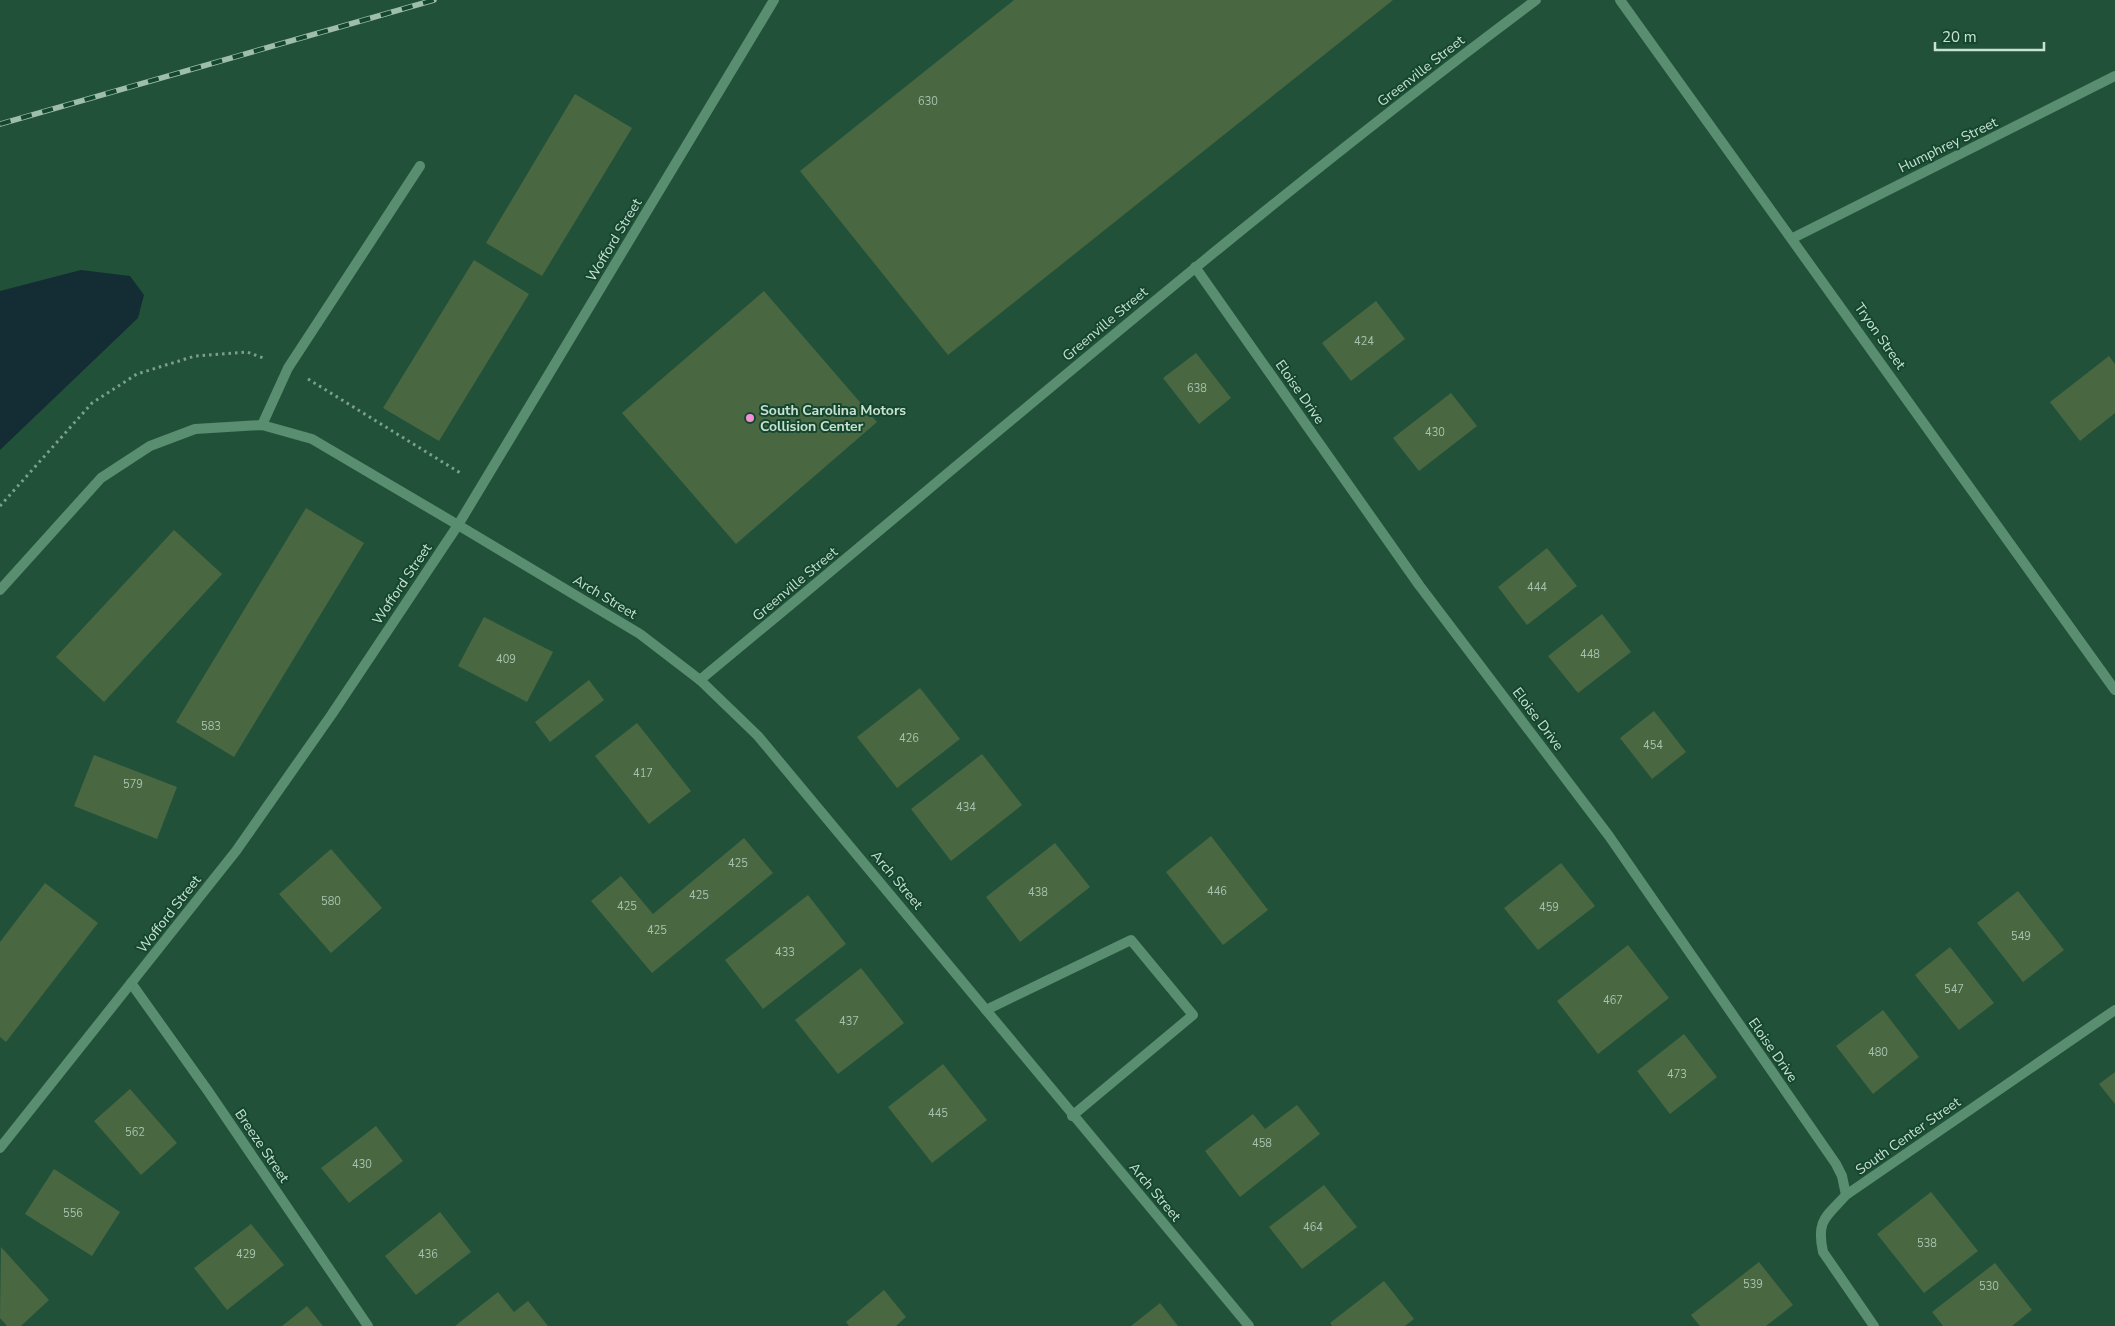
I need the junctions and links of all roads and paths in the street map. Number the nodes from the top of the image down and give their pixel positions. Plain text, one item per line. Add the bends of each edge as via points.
1 (774, 0) edge
2 (1536, 0) edge
3 (1620, 0) edge
4 (2115, 76) edge
5 (420, 166) dead end
6 (1793, 238) junction
7 (1195, 267) junction
8 (262, 425) junction
9 (458, 525) junction
10 (0, 590) edge
11 (700, 680) junction
12 (2115, 690) edge
13 (131, 983) junction
14 (986, 1010) junction
15 (2115, 1010) edge
16 (1072, 1116) junction
17 (0, 1148) edge
18 (1846, 1195) junction
19 (368, 1326) edge
20 (1249, 1326) edge
21 (1874, 1326) edge

1 - 9 street, Wofford Street
2 - 7 street, Greenville Street
3 - 6 street, Tryon Street
4 - 6 street, Humphrey Street
5 - 8 street via 288,368
6 - 12 street, Tryon Street
7 - 11 street, Greenville Street
7 - 18 street, Eloise Drive via 1419,585 1609,836 1836,1164
8 - 9 street, Arch Street via 312,439
8 - 10 street, Arch Street via 196,429 150,446 101,478
9 - 11 street, Arch Street via 640,634
9 - 13 street, Wofford Street via 236,851
11 - 14 street, Arch Street via 758,736
13 - 17 street, Wofford Street
13 - 19 street, Breeze Street
14 - 16 street, Arch Street
14 - 16 street via 1131,940 1193,1015
15 - 18 street, South Center Street
16 - 20 street, Arch Street
18 - 21 street, South Center Street via 1822,1222 1823,1252

